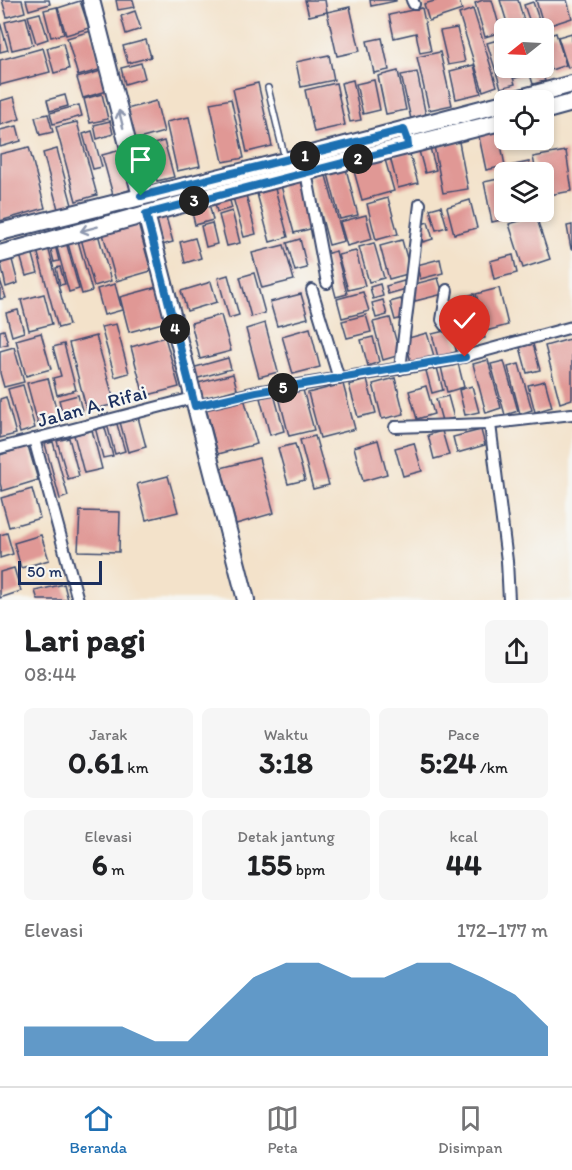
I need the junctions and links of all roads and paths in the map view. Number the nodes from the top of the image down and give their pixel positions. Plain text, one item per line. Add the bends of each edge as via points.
1 (91, 0) edge
2 (572, 84) edge
3 (268, 88) dead end
4 (550, 90) edge
5 (572, 104) edge
6 (494, 107) edge
7 (554, 108) edge
8 (494, 122) edge
9 (450, 126) junction
10 (406, 138) junction
11 (285, 161) junction
12 (306, 172) junction
13 (141, 196) junction
14 (420, 204) dead end
15 (146, 214) junction
16 (0, 232) edge
17 (1, 250) edge
18 (327, 283) dead end
19 (312, 290) dead end
20 (447, 290) dead end
21 (572, 327) edge
22 (465, 357) junction
23 (400, 369) junction
24 (339, 379) junction
25 (194, 402) junction
26 (572, 414) edge
27 (490, 424) junction
28 (395, 427) dead end
29 (34, 440) junction
30 (0, 448) edge
31 (78, 600) edge
32 (246, 600) edge
33 (509, 600) edge

13 -> 1 main road
2 - 4 main road
3 - 11 lane
5 - 7 main road
6 - 9 main road
8 - 9 main road
9 - 10 main road
10 - 11 main road
10 - 12 main road
11 - 13 main road
12 - 15 main road
12 - 18 street
13 - 16 main road
14 - 23 street
15 -> 17 main road
15 - 25 main road
19 - 24 street
20 - 22 street via 442,320 447,327 458,327
21 - 22 street, Jalan A. Rifai
22 - 23 street, Jalan A. Rifai
23 - 24 street, Jalan A. Rifai
24 - 25 street, Jalan A. Rifai
25 - 29 street, Jalan A. Rifai
25 - 32 main road
26 - 27 street
27 - 28 street
27 - 33 street
29 - 30 street, Jalan A. Rifai
29 - 31 street

